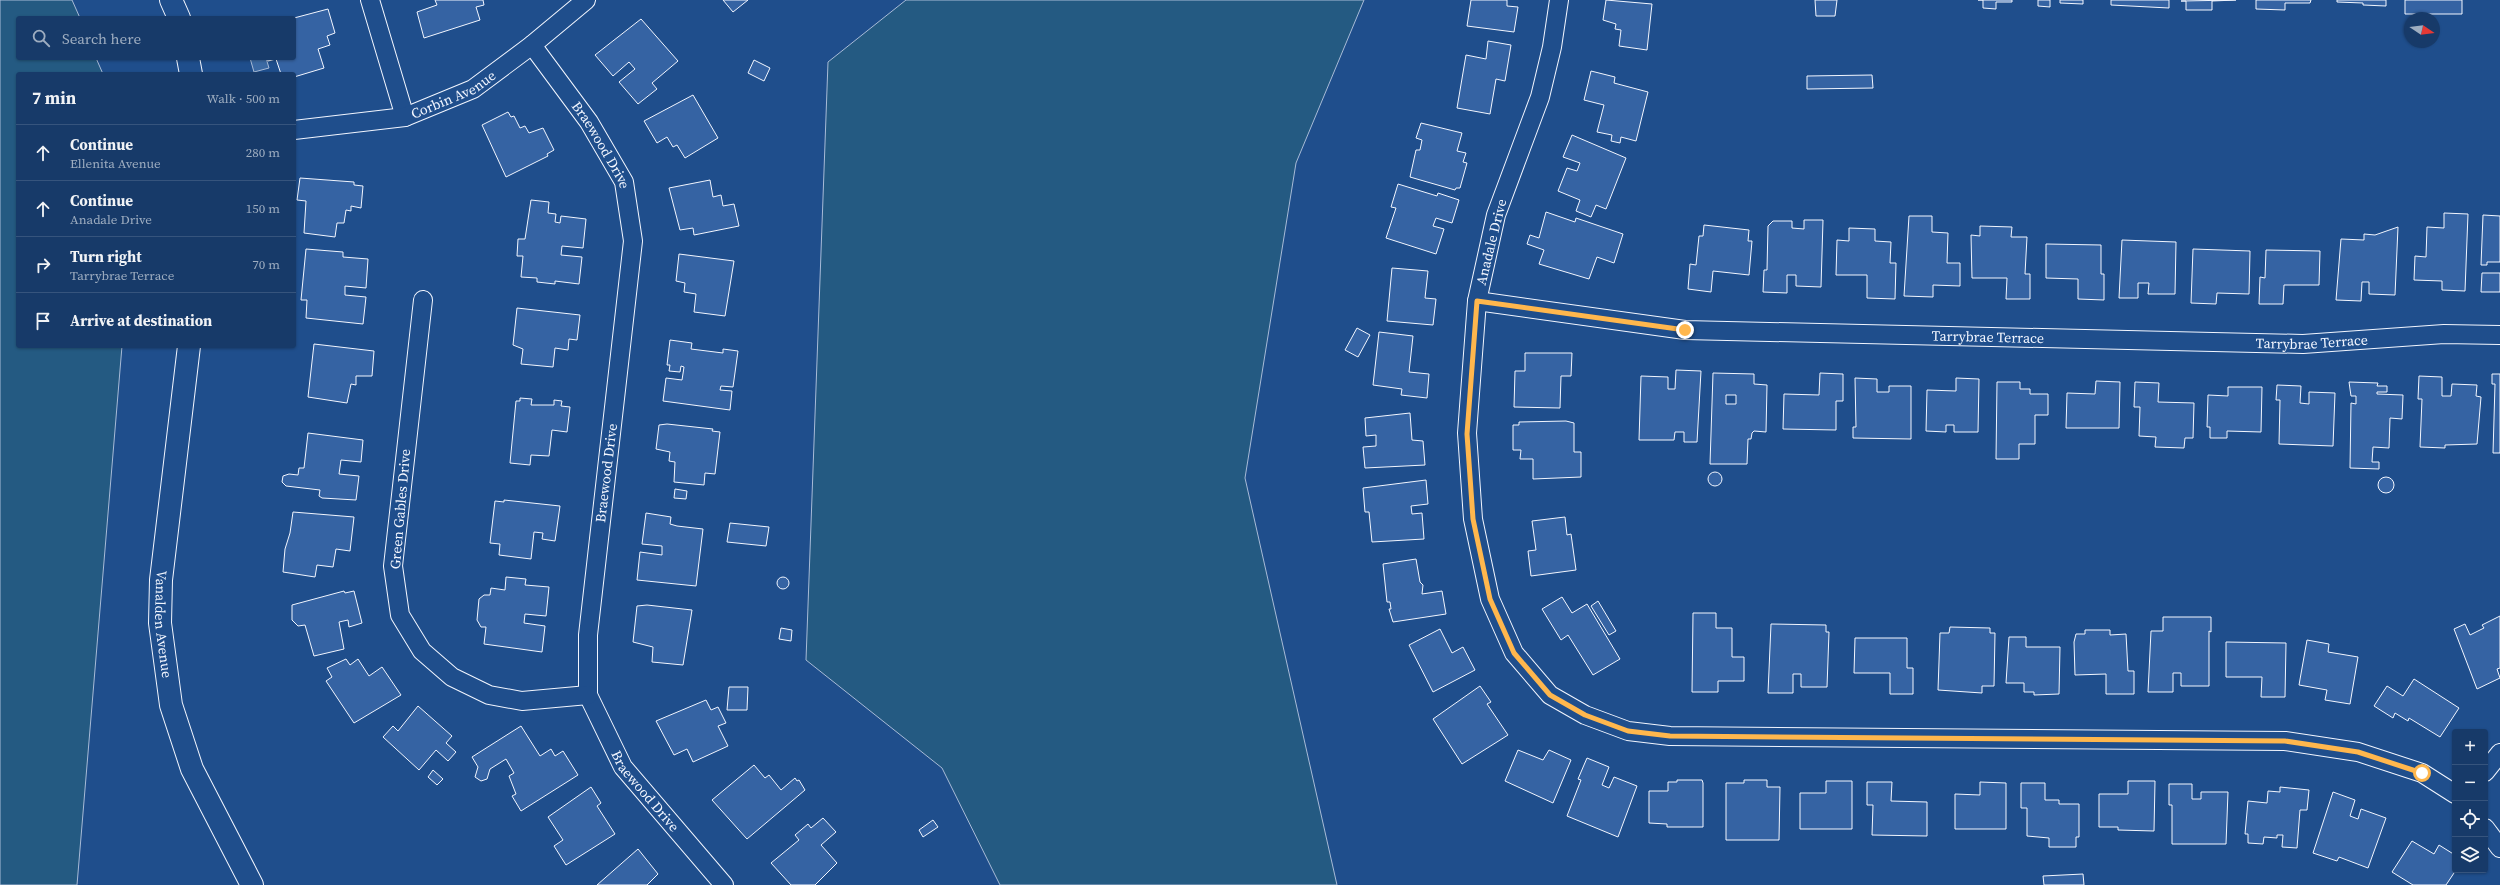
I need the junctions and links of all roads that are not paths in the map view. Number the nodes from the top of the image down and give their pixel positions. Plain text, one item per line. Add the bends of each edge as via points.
1 (171, 0) edge
2 (370, 0) edge
3 (586, 0) edge
4 (1559, 0) edge
5 (178, 16) edge
6 (532, 45) junction
7 (188, 60) edge
8 (192, 72) edge
9 (405, 117) junction
10 (296, 130) edge
11 (423, 300) dead end
12 (1477, 301) junction
13 (2500, 335) edge
14 (188, 348) edge
15 (588, 695) junction
16 (2500, 753) edge
17 (2488, 768) edge
18 (2452, 792) edge
19 (2488, 832) edge
20 (2500, 848) edge
21 (252, 885) edge
22 (724, 885) edge

1 - 5 main road
2 - 9 street
3 - 6 street, Corbin Avenue
4 - 12 street, Anadale Drive via 1552,47 1540,97 1496,215
6 - 9 street, Corbin Avenue via 472,89
6 - 15 street, Braewood Drive via 590,122 624,182 633,241 588,635
7 - 8 main road
9 - 10 street, Corbin Avenue
11 - 15 street, Green Gables Drive via 392,566 400,615 422,651 452,677 489,695 522,701
12 - 13 street, Tarrybrae Terrace via 1685,330 2303,344 2444,334
12 - 18 street, Anadale Drive via 1467,434 1473,519 1490,599 1514,653 1550,695 1585,715 1628,731 1670,736 2285,741 2358,752 2422,773
14 - 21 main road, Vanalden Avenue via 162,580 160,623 171,705 192,769
15 - 22 street, Braewood Drive via 623,767
16 - 17 street
19 - 20 street

